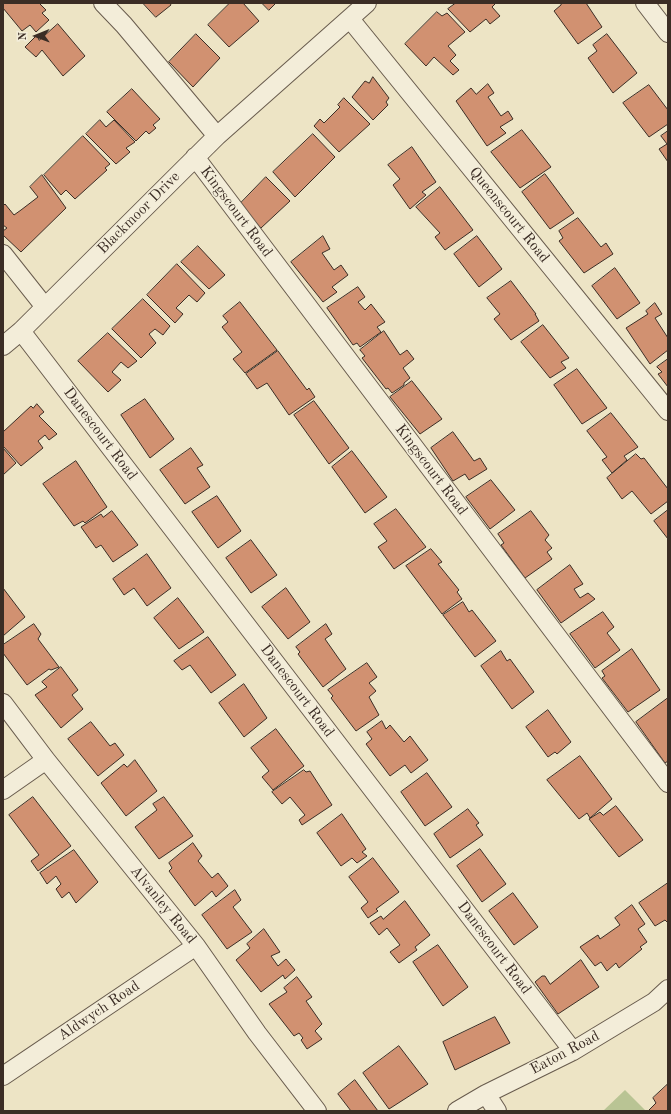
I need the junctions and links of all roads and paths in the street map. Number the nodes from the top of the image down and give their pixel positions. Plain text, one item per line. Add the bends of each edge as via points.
1 (103, 3) edge
2 (367, 3) edge
3 (644, 3) edge
4 (350, 19) junction
5 (668, 33) edge
6 (217, 136) junction
7 (195, 157) junction
8 (3, 254) edge
9 (45, 307) junction
10 (21, 331) junction
11 (3, 346) edge
12 (668, 411) edge
13 (3, 703) edge
14 (46, 760) junction
15 (668, 783) edge
16 (3, 790) edge
17 (196, 946) junction
18 (668, 989) edge
19 (573, 1051) junction
20 (3, 1076) edge
21 (486, 1094) junction
22 (317, 1111) edge
23 (458, 1111) edge
24 (497, 1111) edge

1 - 6 street
2 - 4 street, Blackmoor Drive
3 - 5 street
4 - 6 street, Blackmoor Drive
4 - 12 street, Queenscourt Road
6 - 7 street, Blackmoor Drive
7 - 9 street, Blackmoor Drive
7 - 15 street, Kingscourt Road
8 - 9 street
9 - 10 street, Blackmoor Drive
10 - 11 street, Blackmoor Drive
10 - 19 street, Danescourt Road
13 - 14 street, Alvanley Road
14 - 16 street
14 - 17 street, Alvanley Road
17 - 20 street, Aldwych Road
17 - 22 street, Alvanley Road via 257,1033
18 - 19 street, Eaton Road via 654,1002
19 - 21 street, Eaton Road
21 - 23 street, Eaton Road
21 - 24 street

